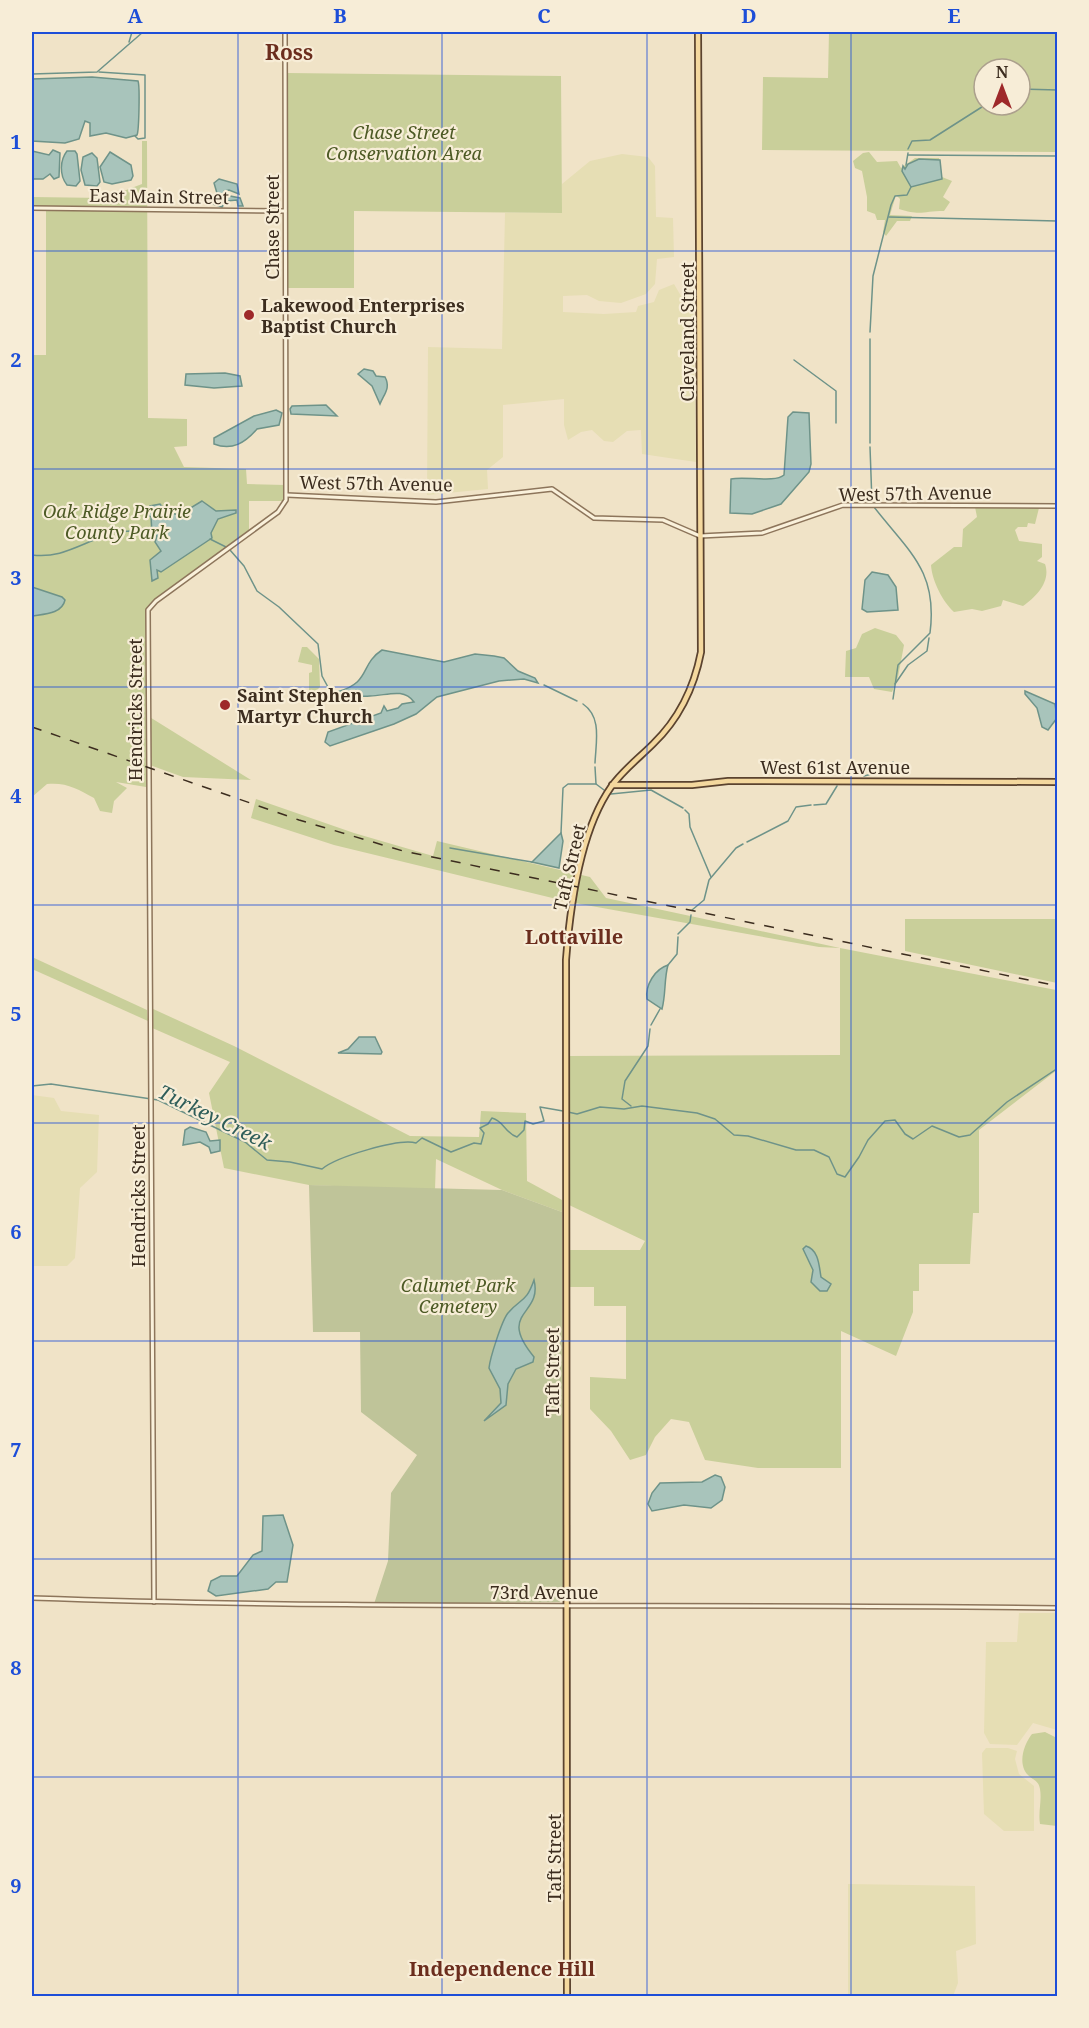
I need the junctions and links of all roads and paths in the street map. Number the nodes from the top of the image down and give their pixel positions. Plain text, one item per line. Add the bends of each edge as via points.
1 (285, 32) edge
2 (698, 32) edge
3 (32, 208) edge
4 (285, 211) junction
5 (286, 495) junction
6 (1058, 506) edge
7 (700, 536) junction
8 (701, 633) joint
9 (621, 775) junction
10 (1058, 782) edge
11 (612, 785) junction
12 (628, 785) junction
13 (32, 1598) edge
14 (154, 1602) junction
15 (566, 1605) junction
16 (1058, 1608) edge
17 (567, 1996) edge

1 - 4 street, Chase Street
2 - 7 main road, Cleveland Street
3 - 4 street, East Main Street
4 - 5 street, Chase Street
5 - 7 street, West 57th Avenue via 435,502 552,489 594,518 663,520
5 - 14 street, Hendricks Street via 285,505 278,512 148,610
6 - 7 street, West 57th Avenue via 843,505 762,532
7 - 8 main road, Cleveland Street
8 - 9 main road, Taft Street via 698,668 682,708 667,729
9 - 11 main road, Taft Street
9 - 12 main road
10 - 12 main road, West 61st Avenue via 728,781
11 - 12 main road, West 61st Avenue
11 - 15 main road, Taft Street via 590,830 568,934 565,984
13 - 14 street, 73rd Avenue
14 - 15 street, 73rd Avenue
15 - 16 street, 73rd Avenue
15 - 17 main road, Taft Street

